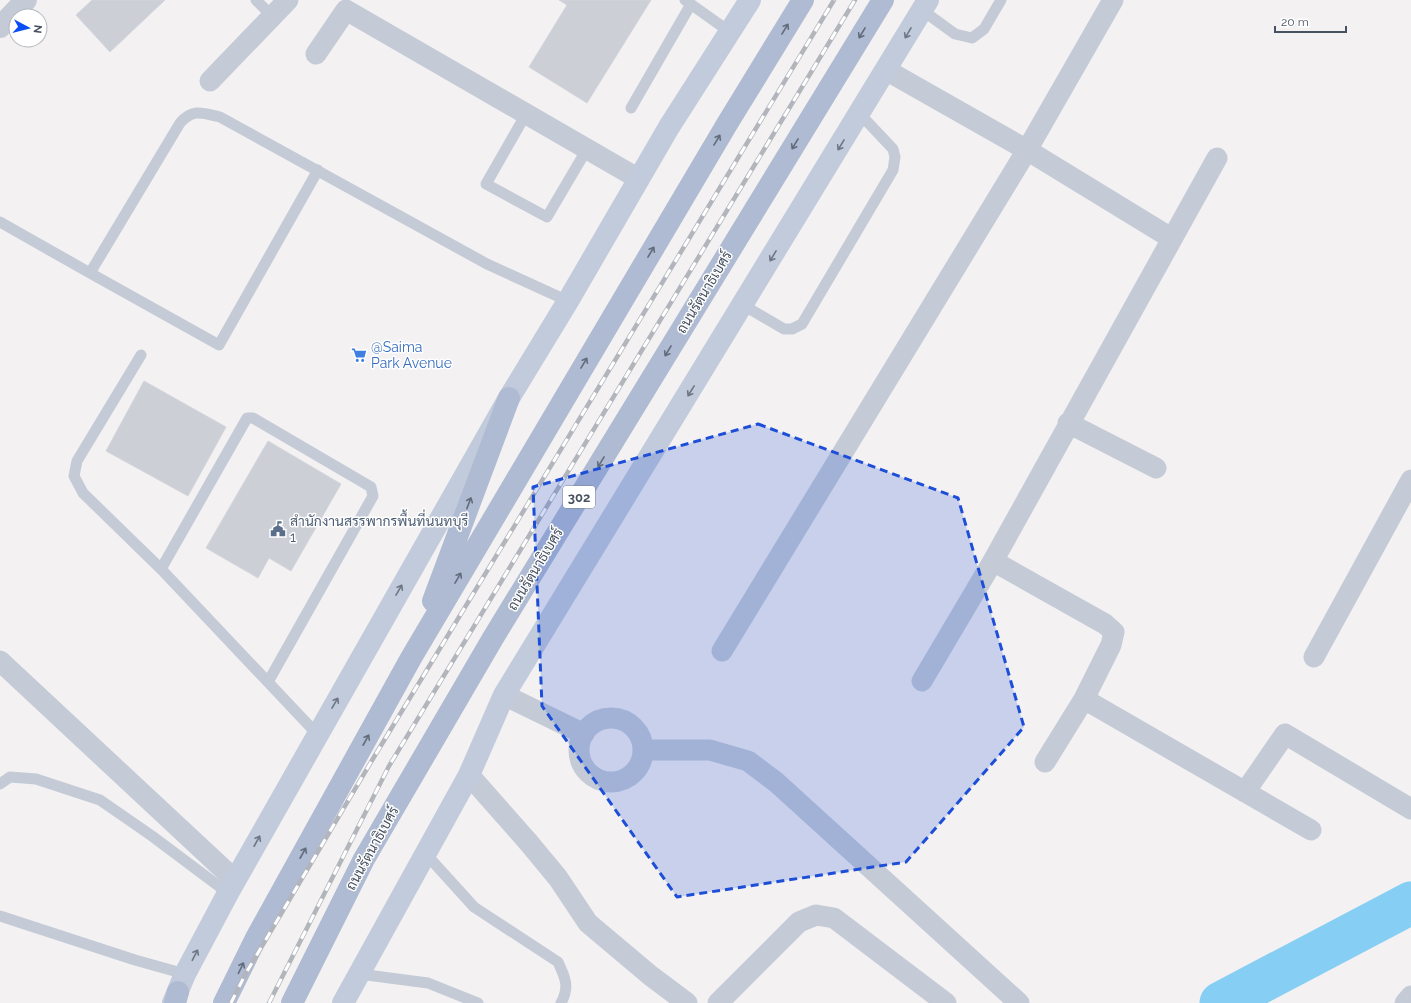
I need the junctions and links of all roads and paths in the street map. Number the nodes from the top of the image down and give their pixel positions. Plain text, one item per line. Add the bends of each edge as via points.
1 (26, 0) edge
2 (256, 0) edge
3 (288, 0) edge
4 (750, 0) edge
5 (803, 0) edge
6 (883, 0) edge
7 (1001, 0) edge
8 (1113, 0) edge
9 (688, 2) edge
10 (925, 5) edge
11 (272, 16) junction
12 (0, 27) edge
13 (730, 32) junction
14 (316, 54) dead end
15 (886, 70) junction
16 (210, 82) dead end
17 (631, 108) dead end
18 (526, 114) junction
19 (860, 114) junction
20 (587, 149) junction
21 (1027, 150) junction
22 (1217, 158) dead end
23 (318, 170) junction
24 (639, 179) junction
25 (0, 222) edge
26 (1171, 238) junction
27 (90, 273) junction
28 (568, 302) junction
29 (743, 305) junction
30 (141, 355) dead end
31 (509, 398) junction
32 (1068, 423) junction
33 (1156, 468) dead end
34 (1411, 480) edge
35 (992, 561) junction
36 (161, 569) junction
37 (722, 651) dead end
38 (1314, 656) dead end
39 (411, 658) junction
40 (0, 661) edge
41 (922, 681) dead end
42 (268, 682) junction
43 (504, 695) junction
44 (1084, 699) junction
45 (317, 734) junction
46 (584, 734) junction
47 (644, 750) junction
48 (1045, 762) dead end
49 (468, 775) junction
50 (0, 784) edge
51 (1245, 792) junction
52 (1411, 809) edge
53 (1312, 830) dead end
54 (425, 853) junction
55 (232, 886) junction
56 (0, 916) edge
57 (359, 974) junction
58 (178, 993) edge
59 (1411, 996) edge
60 (224, 1003) edge
61 (292, 1003) edge
62 (343, 1003) edge
63 (478, 1003) edge
64 (561, 1003) edge
65 (687, 1003) edge
66 (718, 1003) edge
67 (946, 1003) edge
68 (1019, 1003) edge
69 (1405, 1003) edge

1 - 12 street
2 - 11 lane
3 - 11 street
4 - 13 main road
39 -> 5 main road via 564,397
6 -> 61 main road, ถนนรัตนาธิเบศร์ / 302 via 493,638 364,859
7 - 10 lane via 984,29 972,38 955,34
8 - 21 street
9 - 13 lane
9 - 17 lane
10 -> 15 main road, 302
11 - 16 street
13 - 24 main road
14 - 18 street via 346,10
15 - 19 main road, 302
15 - 21 street
18 - 20 street
18 - 20 lane via 486,184 547,217
19 -> 29 main road, 302
19 - 29 lane via 893,149 893,170 802,324 792,329 784,329
20 - 24 street
21 - 26 street
21 - 37 street
22 - 26 street
23 - 27 lane via 220,117 200,112 187,114
23 - 27 lane via 219,345
23 - 28 lane via 486,264
24 - 28 main road
25 - 27 lane
26 - 32 street
28 - 31 main road
29 -> 43 main road, 302
30 - 36 lane via 77,461 74,476 83,493
39 -> 31 main road
45 -> 31 main road
32 - 33 street
32 - 35 street
34 - 38 street
35 - 41 street
35 - 44 street via 1105,624 1114,632 1111,645
36 - 42 lane
36 - 42 lane via 247,418 253,418 371,487 373,496
60 -> 39 main road via 256,938
40 - 55 street
42 - 45 lane
43 - 46 street
43 - 49 main road, 302
44 - 48 street
44 - 51 street
55 -> 45 main road
46 - 47 street via 592,724 616,718 628,722 637,732
46 - 47 street via 580,745 580,758 586,770 595,778 607,782 619,782 630,776 639,767
47 - 68 street via 710,750 748,761 776,782
49 - 54 main road, 302
49 - 65 street via 530,843 558,878 588,923 650,976
50 - 55 lane via 10,777 36,779 100,800
51 - 52 street via 1285,734
51 - 53 street
54 - 57 main road, 302
54 - 64 lane via 474,907 558,962 565,977 566,994
58 -> 55 main road
56 - 58 lane via 135,960
57 - 62 main road, 302
57 - 63 lane via 428,982
59 - 69 street
66 - 67 street via 799,922 816,915 834,918

